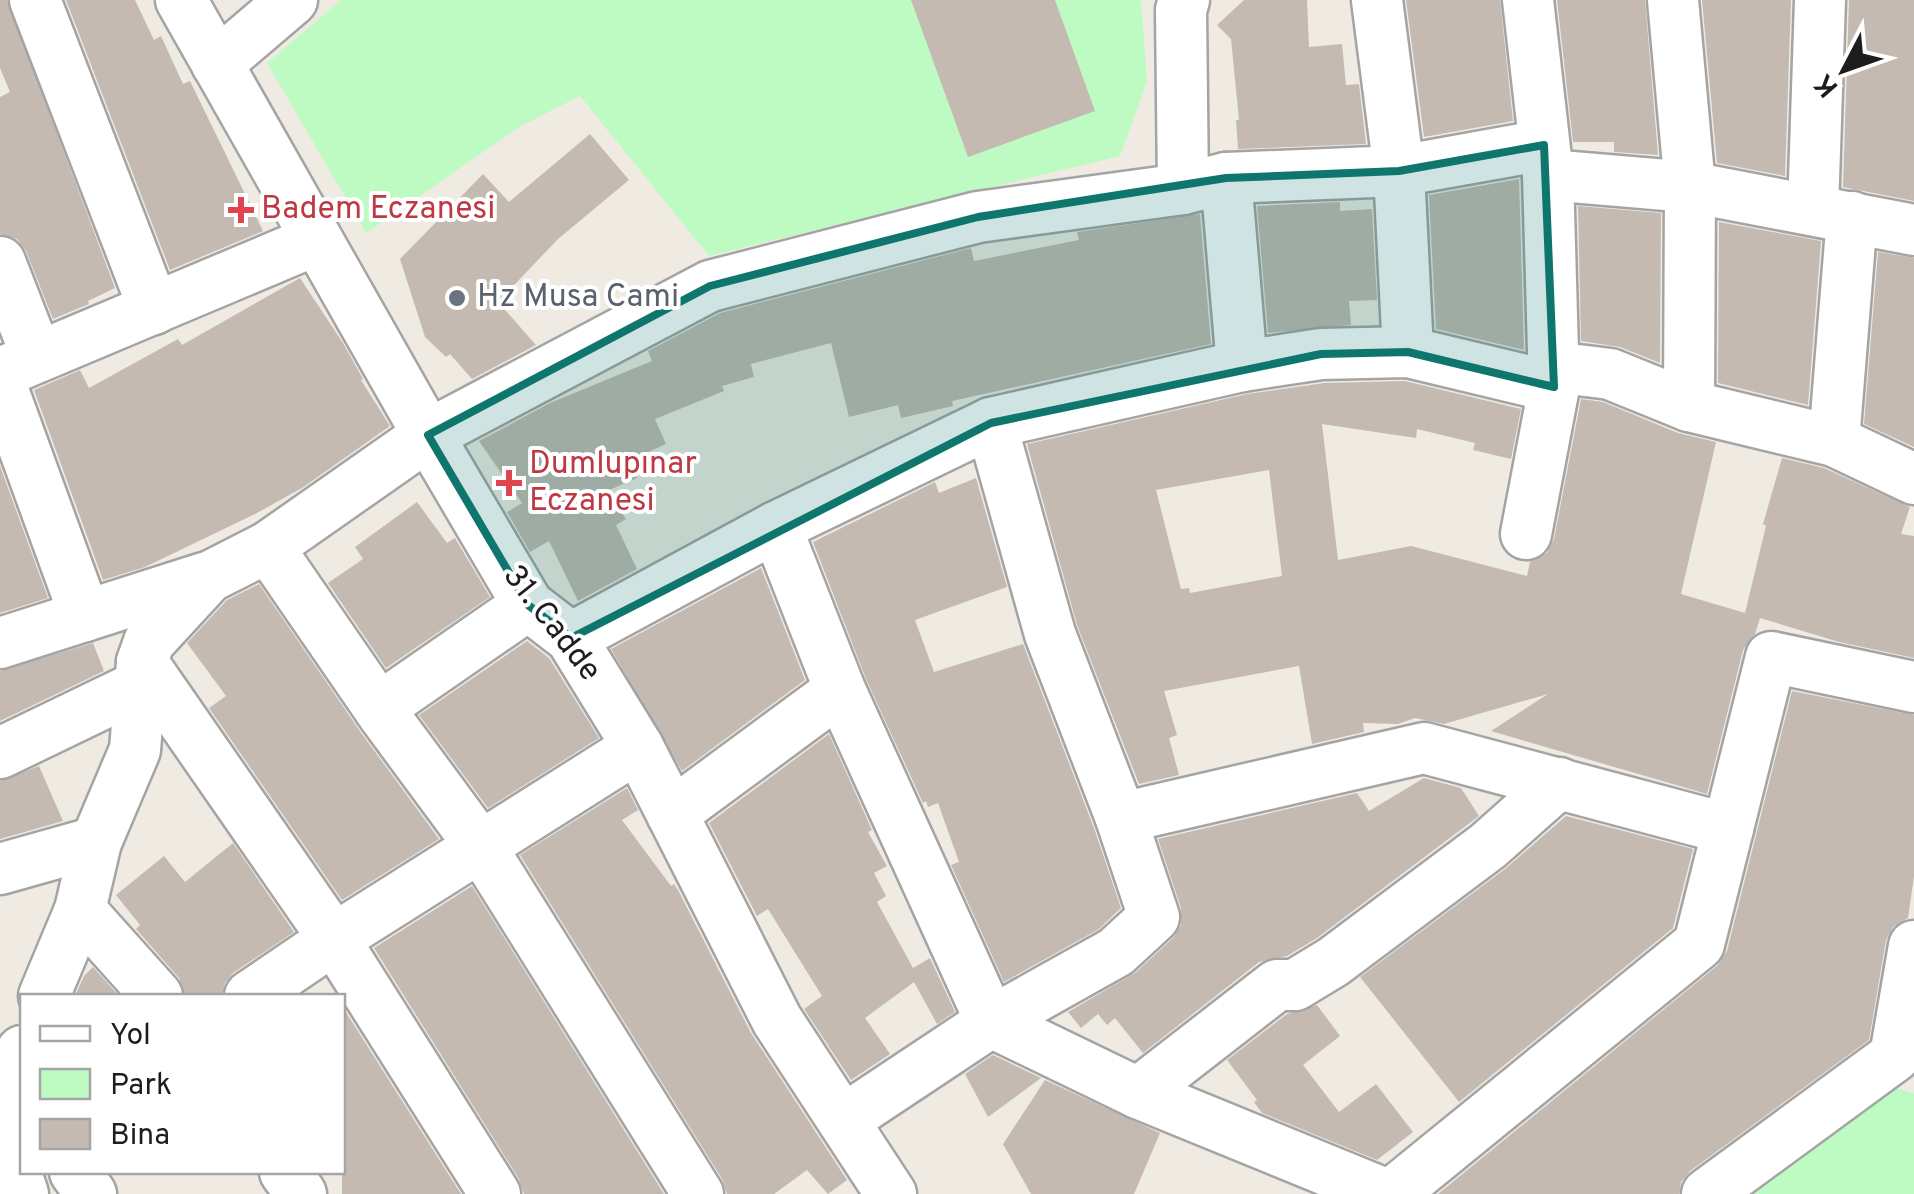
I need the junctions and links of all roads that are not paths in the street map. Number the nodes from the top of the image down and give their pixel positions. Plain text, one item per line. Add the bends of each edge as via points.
1 (34, 0) edge
2 (181, 0) edge
3 (292, 0) edge
4 (1184, 0) edge
5 (1378, 0) edge
6 (1528, 0) edge
7 (1673, 0) edge
8 (1820, 0) edge
9 (218, 64) junction
10 (1546, 160) junction
11 (1399, 171) junction
12 (1204, 184) junction
13 (1690, 187) junction
14 (1833, 214) junction
15 (1914, 230) edge
16 (316, 240) junction
17 (0, 262) edge
18 (154, 309) junction
19 (1408, 352) junction
20 (1242, 366) junction
21 (12, 370) edge
22 (1554, 377) junction
23 (1689, 406) junction
24 (991, 423) junction
25 (428, 436) junction
26 (1834, 441) junction
27 (1914, 479) edge
28 (19, 492) edge
29 (776, 528) junction
30 (1526, 534) dead end
31 (268, 547) junction
32 (209, 577) junction
33 (528, 605) junction
34 (85, 616) junction
35 (571, 638) junction
36 (0, 643) edge
37 (141, 674) junction
38 (1914, 687) edge
39 (840, 690) junction
40 (378, 708) junction
41 (638, 747) junction
42 (0, 754) edge
43 (1559, 782) junction
44 (672, 814) junction
45 (1121, 818) junction
46 (1728, 829) junction
47 (96, 842) junction
48 (482, 847) junction
49 (0, 869) edge
50 (80, 910) junction
51 (334, 939) junction
52 (1914, 946) edge
53 (45, 994) edge
54 (156, 994) edge
55 (253, 994) edge
56 (991, 1022) junction
57 (20, 1053) edge
58 (1905, 1058) edge
59 (1138, 1093) junction
60 (0, 1115) edge
61 (845, 1119) junction
62 (0, 1124) edge
63 (26, 1194) edge
64 (495, 1194) edge
65 (698, 1194) edge
66 (892, 1194) edge
67 (1388, 1194) edge
68 (1706, 1194) edge

1 - 18 street
2 - 9 street, 31. Cadde
3 - 9 street
4 - 12 street
5 - 11 street
6 - 10 street
7 - 13 street
8 - 14 street
9 - 16 street, 31. Cadde
10 - 11 street
10 - 13 street
10 - 22 street
11 - 12 street
11 - 19 street
12 - 20 street
12 - 25 street via 978,218 710,286
13 - 14 street
13 - 23 street
14 - 15 street
14 - 26 street
16 - 18 street
16 - 25 street, 31. Cadde
17 - 21 street
18 - 21 street
19 - 20 street via 1320,354
19 - 22 street
20 - 24 street
21 - 28 street
22 - 23 street via 1610,374
22 - 30 street
23 - 26 street
24 - 29 street
24 - 45 street via 1050,634
25 - 31 street
25 - 33 street, 31. Cadde
26 - 27 street
28 - 34 street
29 - 35 street
29 - 39 street
31 - 32 street
31 - 40 street
32 - 34 street
32 - 37 street via 149,642
33 - 35 street, 31. Cadde
33 - 40 street
34 - 36 street
35 - 41 street, 31. Cadde
37 - 42 street
37 - 47 street via 135,750
37 - 51 street
38 - 46 street via 1771,657
39 - 44 street
39 - 56 street
40 - 48 street
41 - 44 street, 31. Cadde
41 - 48 street
43 - 45 street via 1424,748
43 - 46 street
43 - 59 street via 1488,846 1333,962 1295,986 1277,985
44 - 61 street, 31. Cadde via 776,1020
45 - 56 street via 1154,917 1116,952
46 - 67 street via 1699,944
47 - 49 street
47 - 50 street
48 - 51 street
48 - 65 street
50 - 53 street
50 - 54 street
51 - 55 street
51 - 64 street
52 - 58 street
56 - 59 street
56 - 61 street
57 - 60 street
58 - 68 street
59 - 67 street
61 - 66 street, 31. Cadde
62 - 63 street

